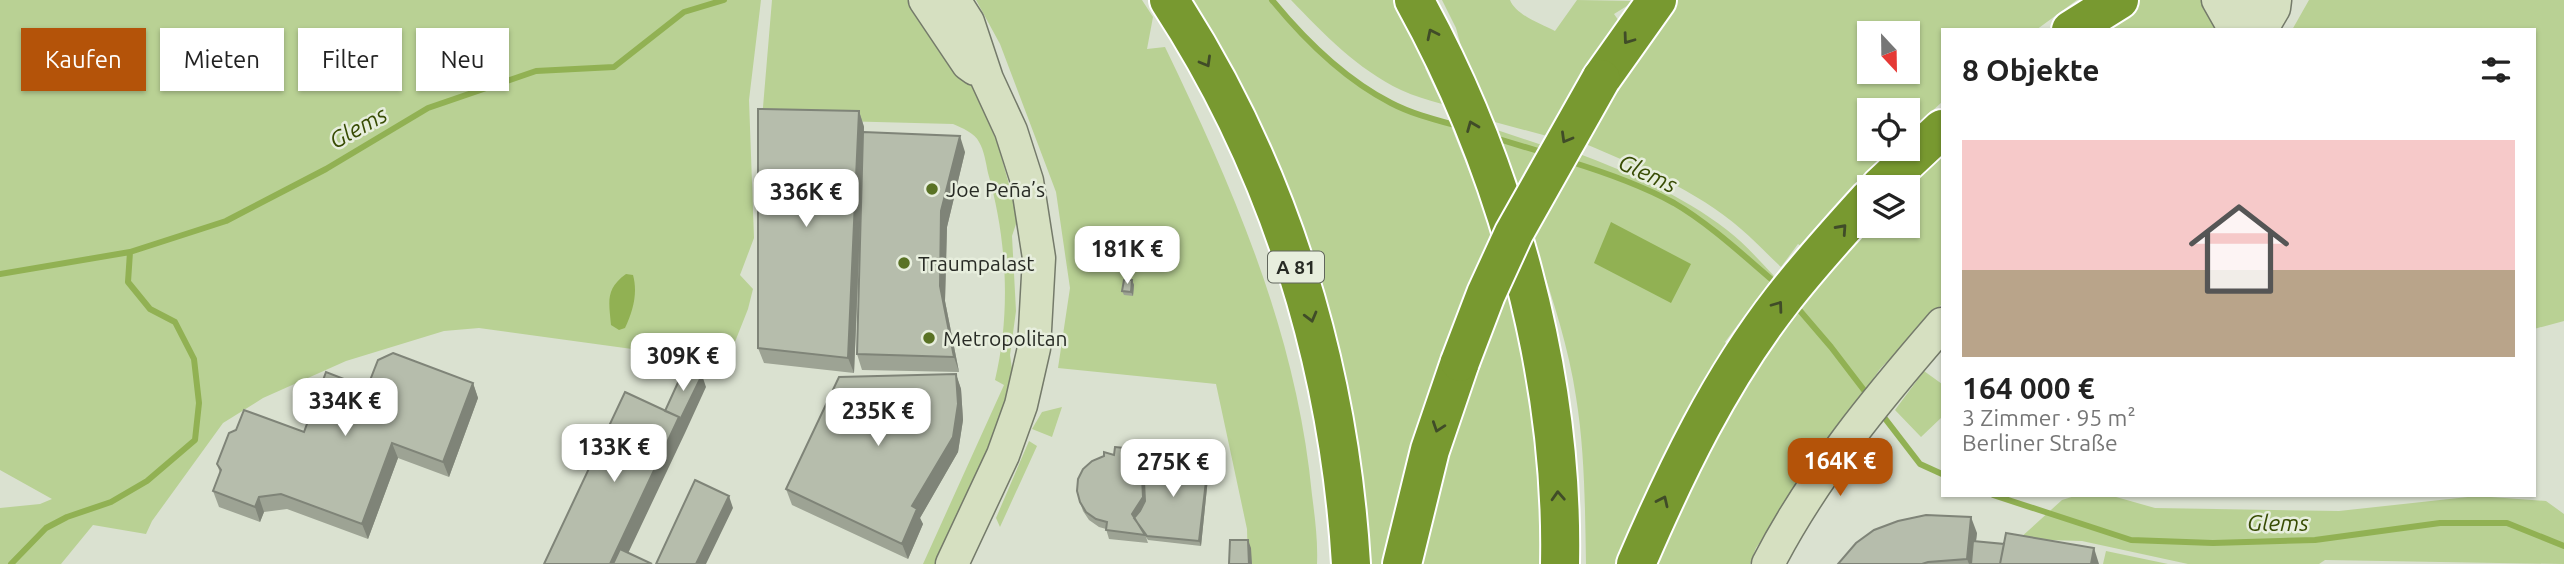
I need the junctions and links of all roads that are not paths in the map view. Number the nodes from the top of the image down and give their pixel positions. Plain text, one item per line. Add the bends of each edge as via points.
1 (925, 0) edge
2 (954, 0) edge
3 (1414, 0) edge
4 (1657, 0) edge
5 (2119, 0) edge
6 (2218, 0) edge
7 (2251, 0) edge
8 (2274, 0) edge
9 (1170, 2) edge
10 (2074, 28) edge
11 (2234, 28) edge
12 (2236, 28) edge
13 (2262, 28) edge
14 (987, 79) junction
15 (1941, 130) edge
16 (1893, 175) edge
17 (1857, 212) edge
18 (1941, 325) edge
19 (953, 564) edge
20 (1351, 564) edge
21 (1402, 564) edge
22 (1560, 564) edge
23 (1636, 564) edge
24 (1768, 564) edge

1 - 14 main road via 968,64
2 - 14 main road via 968,22
22 -> 3 highway via 1556,458 1544,361 1524,279 1495,183 1449,69
4 -> 21 highway, bridge via 1601,79 1514,233 1486,294 1430,450
5 - 10 highway
6 - 11 main road
7 - 12 main road
8 - 13 main road
9 -> 20 highway, A 81 via 1219,85 1256,162 1310,313 1334,416
14 - 19 main road via 1012,131 1027,181 1039,258 1038,298 1034,348 1014,428
15 - 16 highway
23 -> 17 highway via 1694,437 1744,354 1815,259
18 - 24 main road via 1855,429

